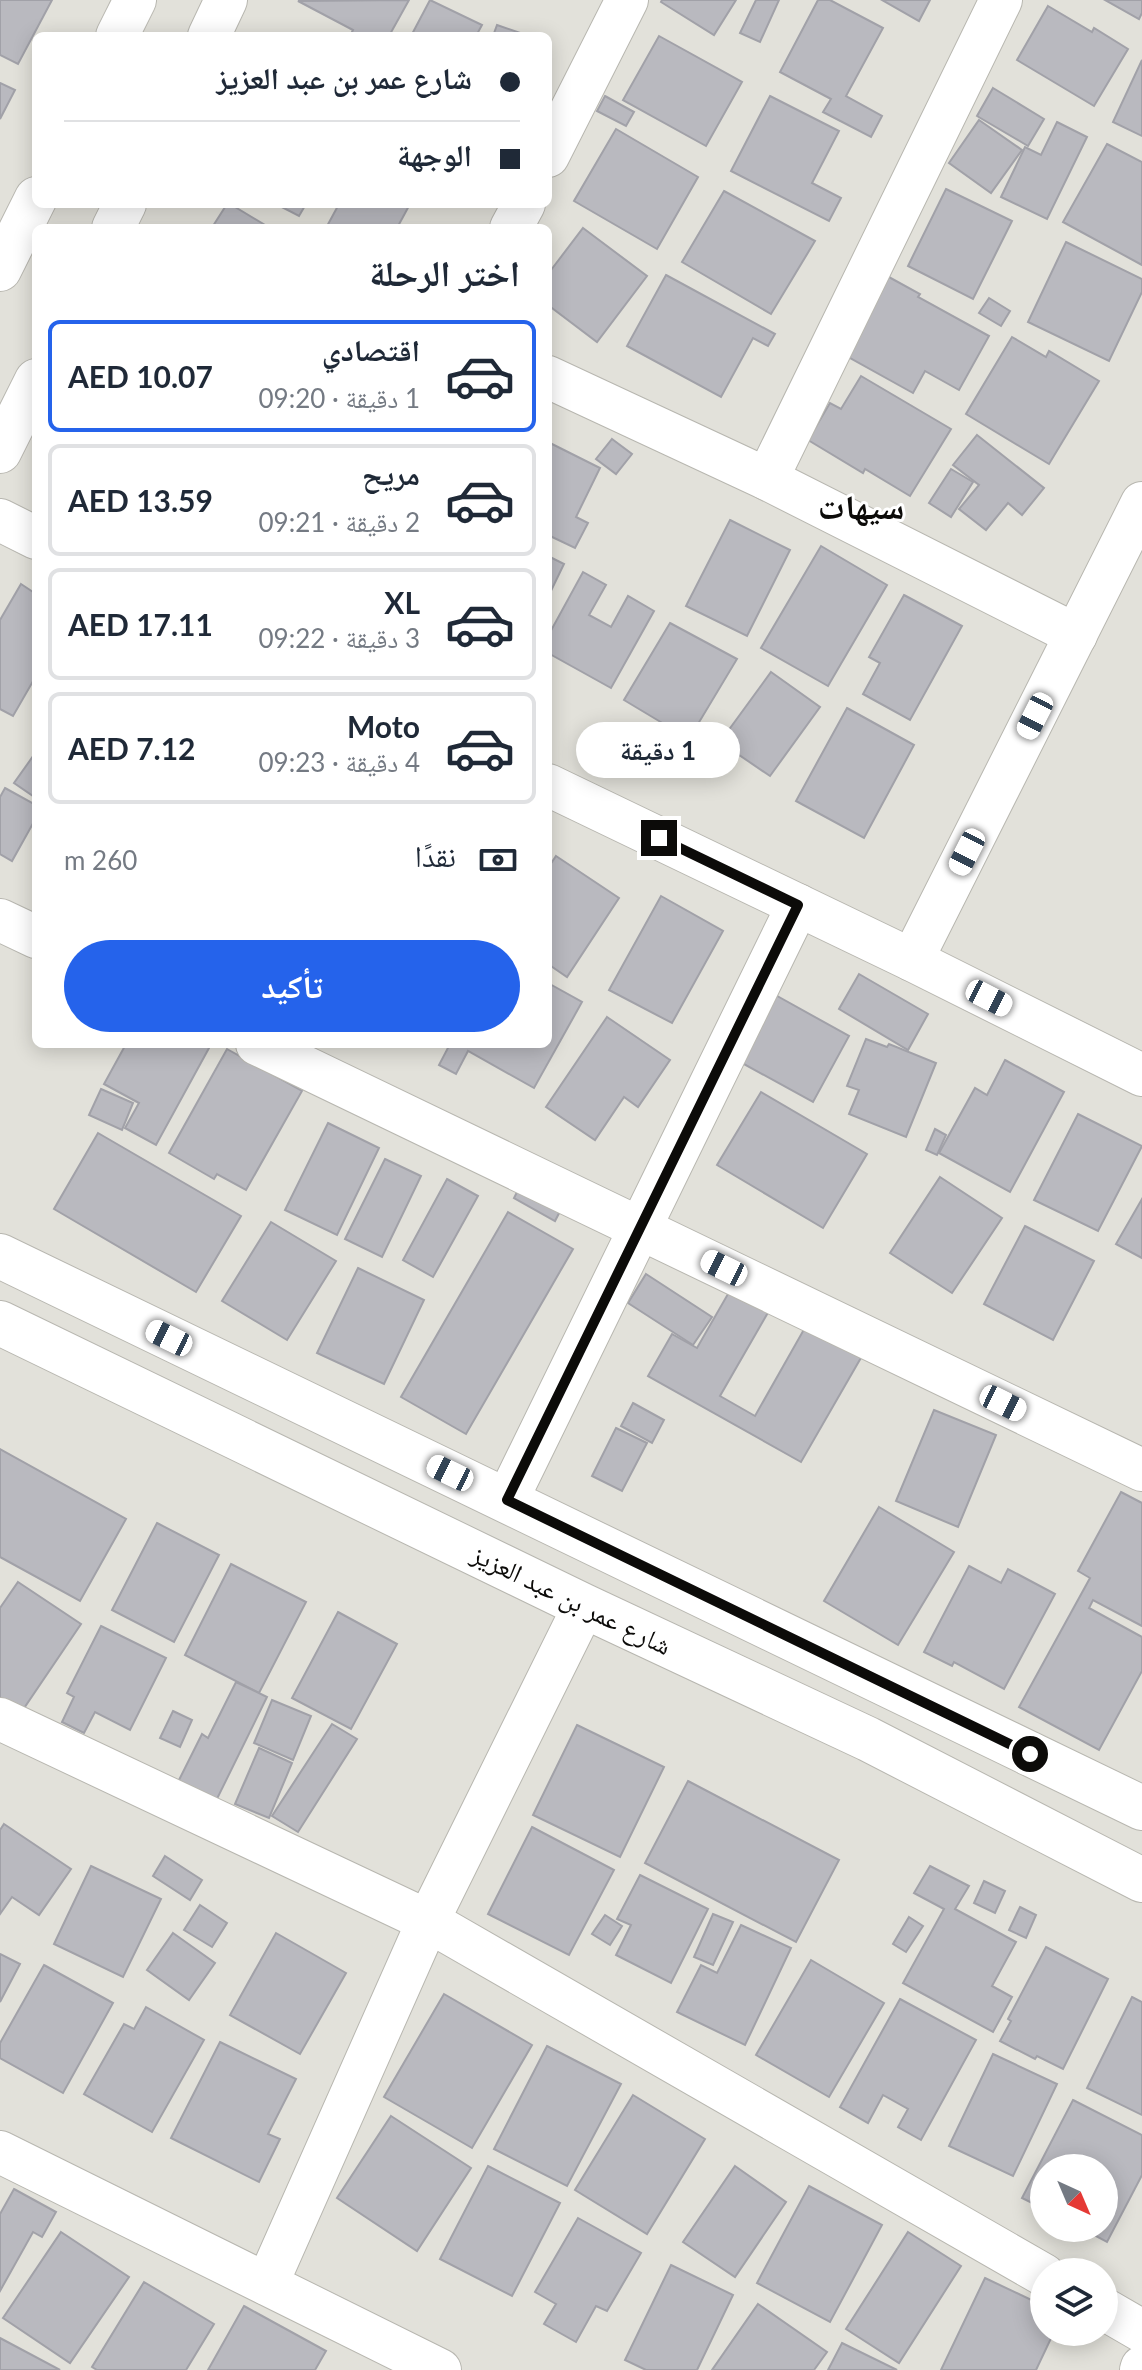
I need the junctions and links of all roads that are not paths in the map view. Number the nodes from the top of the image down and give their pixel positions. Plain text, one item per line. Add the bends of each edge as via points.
1 (135, 0) edge
2 (226, 0) edge
3 (627, 0) edge
4 (1001, 0) edge
5 (119, 32) edge
6 (211, 32) edge
7 (552, 148) edge
8 (32, 206) edge
9 (0, 270) edge
10 (552, 379) edge
11 (32, 388) edge
12 (0, 452) edge
13 (767, 479) junction
14 (1142, 503) edge
15 (0, 520) edge
16 (32, 536) edge
17 (1076, 635) junction
18 (552, 787) edge
19 (798, 905) junction
20 (0, 920) edge
21 (32, 935) edge
22 (912, 960) junction
23 (265, 1048) edge
24 (1142, 1075) edge
25 (640, 1228) junction
26 (0, 1256) edge
27 (0, 1323) edge
28 (1142, 1470) edge
29 (507, 1500) junction
30 (584, 1606) junction
31 (0, 1719) edge
32 (1142, 1808) edge
33 (1142, 1880) edge
34 (428, 1921) junction
35 (0, 2152) edge
36 (1030, 2267) edge
37 (267, 2284) junction
38 (1118, 2317) edge
39 (1142, 2331) edge
40 (384, 2358) edge
41 (440, 2370) edge

1 - 5 street
2 - 6 street
3 - 7 street
4 - 13 street
8 - 9 street
10 - 13 street
11 - 12 street
13 - 17 street
14 - 17 street
15 - 16 street
17 - 22 street
18 - 19 street
19 - 22 street
19 - 25 street
20 - 21 street
22 - 24 street
23 - 25 street
25 - 28 street
25 - 29 street
26 - 29 main road
27 - 30 main road, شارع عمر بن عبد العزيز
29 - 32 main road
30 - 33 main road, شارع عمر بن عبد العزيز via 868,1739
30 - 34 street
31 - 34 street
34 - 36 street
34 - 37 street
35 - 37 street
37 - 40 street
38 - 39 street
40 - 41 street

